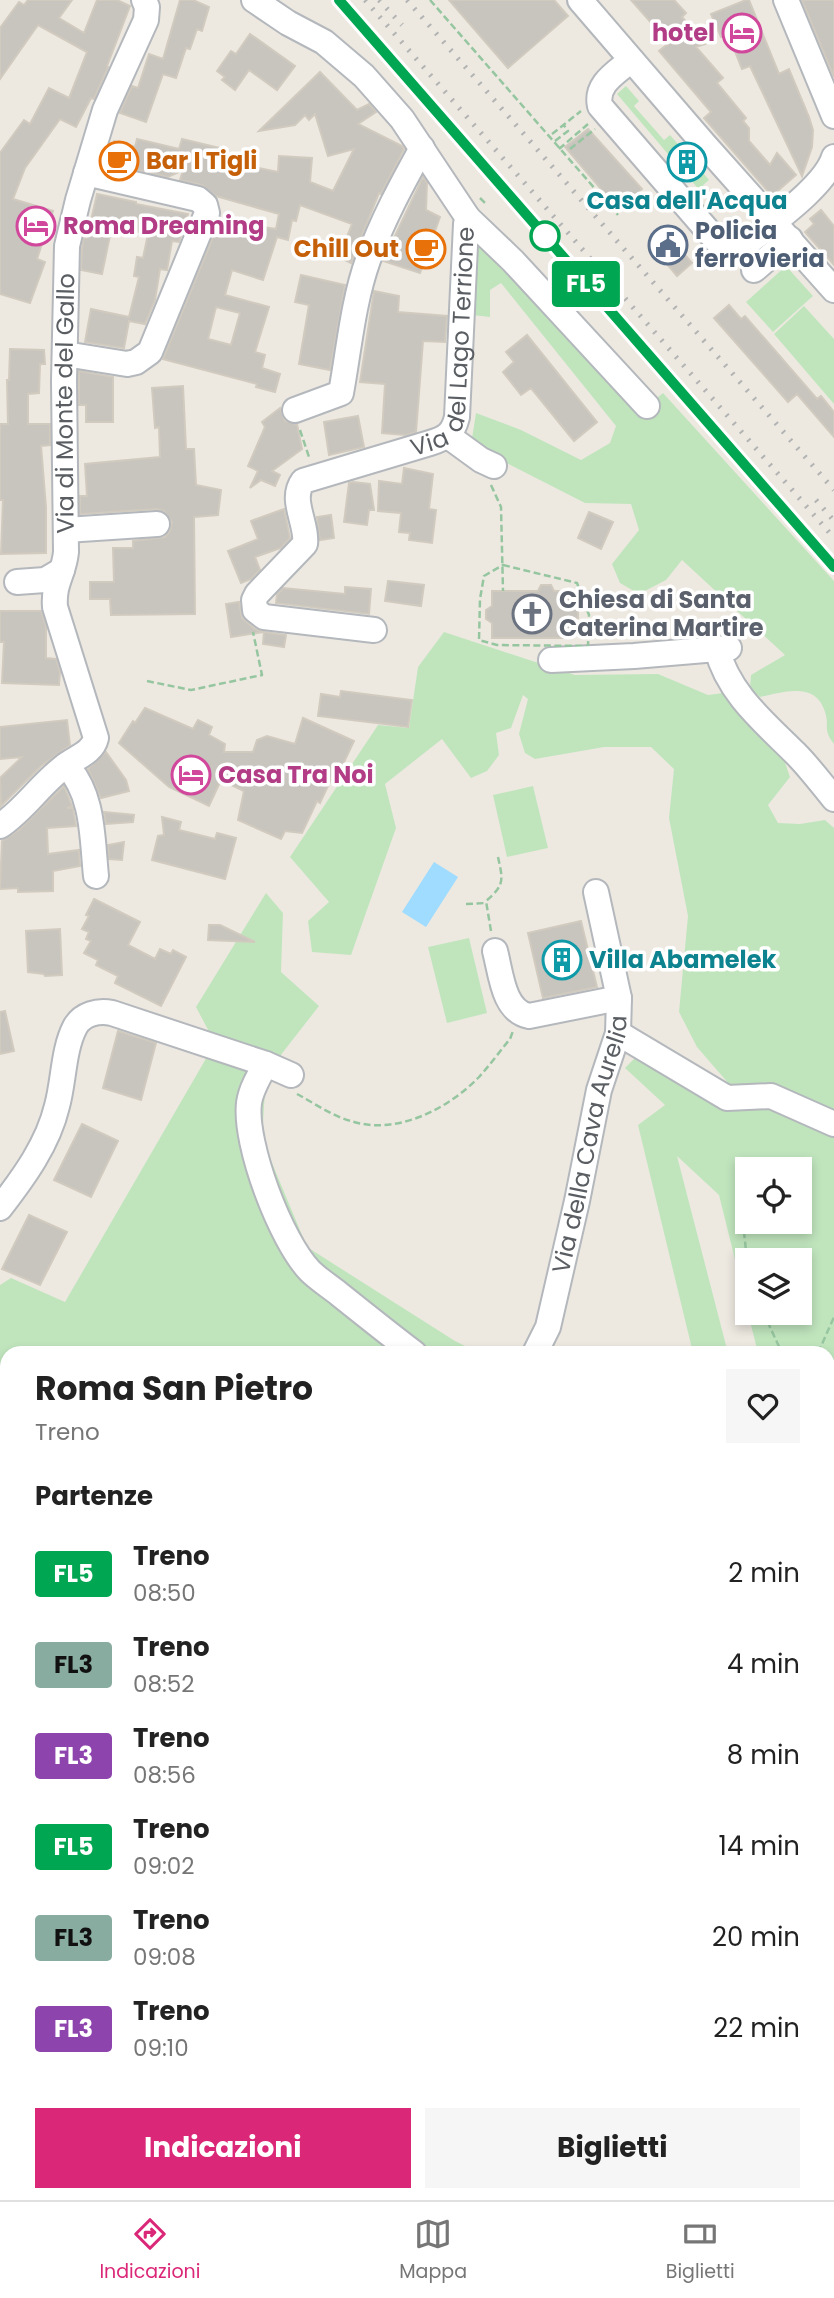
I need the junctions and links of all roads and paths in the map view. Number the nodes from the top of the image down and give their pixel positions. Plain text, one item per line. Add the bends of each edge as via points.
1 (144, 0) edge
2 (254, 0) edge
3 (430, 0) edge
4 (580, 0) edge
5 (786, 0) edge
6 (631, 60) junction
7 (575, 114) dead end
8 (834, 116) edge
9 (590, 122) dead end
10 (563, 124) junction
11 (591, 132) dead end
12 (550, 134) junction
13 (555, 142) junction
14 (422, 148) junction
15 (559, 149) junction
16 (570, 149) dead end
17 (834, 157) edge
18 (86, 173) junction
19 (618, 215) dead end
20 (468, 218) junction
21 (782, 230) junction
22 (754, 270) dead end
23 (834, 290) edge
24 (65, 354) junction
25 (647, 406) dead end
26 (295, 410) joint
27 (448, 436) junction
28 (318, 476) junction
29 (493, 476) joint
30 (157, 524) dead end
31 (66, 530) junction
32 (503, 565) junction
33 (62, 570) junction
34 (17, 582) dead end
35 (503, 591) dead end
36 (374, 630) dead end
37 (253, 631) dead end
38 (551, 660) dead end
39 (147, 681) dead end
40 (66, 765) junction
41 (834, 799) edge
42 (0, 826) edge
43 (498, 858) dead end
44 (96, 876) dead end
45 (596, 892) dead end
46 (486, 903) junction
47 (466, 904) dead end
48 (495, 951) joint
49 (619, 998) junction
50 (520, 1014) junction
51 (618, 1033) junction
52 (266, 1064) junction
53 (290, 1083) joint
54 (834, 1124) edge
55 (0, 1208) edge
56 (834, 1317) edge
57 (769, 1325) edge
58 (405, 1346) edge
59 (538, 1346) edge
60 (779, 1346) edge
61 (821, 1346) edge

1 - 18 street, Via di Monte del Gallo via 145,24 113,90
2 - 14 street, Via del Lago Terrione via 356,67 394,108
3 - 12 path
4 - 6 street
5 - 8 street
6 - 21 street
6 - 21 street via 603,85 600,106 718,244 731,249
7 - 10 path
9 - 15 path
10 - 12 path
10 - 13 path via 568,131
11 - 16 path
12 - 13 path
13 - 15 path
14 - 20 street, Via del Lago Terrione
14 - 26 street via 398,192 361,283 341,393
15 - 19 path
17 - 21 street
18 - 24 street, Via di Monte del Gallo via 66,254
18 - 24 street via 198,199 207,214 150,352 127,364
20 - 25 street
20 - 27 street, Via del Lago Terrione via 457,417
21 - 22 street
21 - 23 street
24 - 31 street, Via di Monte del Gallo
26 - 28 path
27 - 28 street, Via del Lago Terrione
27 - 29 street via 481,460
28 - 36 street via 303,481 298,490 305,544 257,594 255,610 264,617
29 - 32 path via 501,507
30 - 31 street
31 - 33 street, Via di Monte del Gallo
32 - 32 path via 577,583 589,615 588,646 498,645 479,640 484,576
32 - 35 path
33 - 34 street via 45,580
33 - 40 street, Via di Monte del Gallo via 54,591 56,613 96,738 90,750
37 - 39 path via 262,675 191,690
38 - 41 street via 723,649 721,666 750,709
40 - 42 street
40 - 44 street via 86,797
43 - 46 path via 502,882
45 - 49 street, Via della Cava Aurelia
46 - 47 path
46 - 48 path
48 - 50 street via 506,993
49 - 50 street
49 - 51 street, Via della Cava Aurelia
50 - 53 path via 510,1039 478,1078 448,1102 410,1120 351,1122
51 - 54 street via 727,1098 771,1096
51 - 59 street, Via della Cava Aurelia via 599,1090 548,1327
52 - 53 street
52 - 55 street via 113,1013 85,1017 75,1027 47,1136
52 - 58 street via 249,1102 249,1119 272,1206 287,1239 309,1270
56 - 61 path
57 - 60 path

